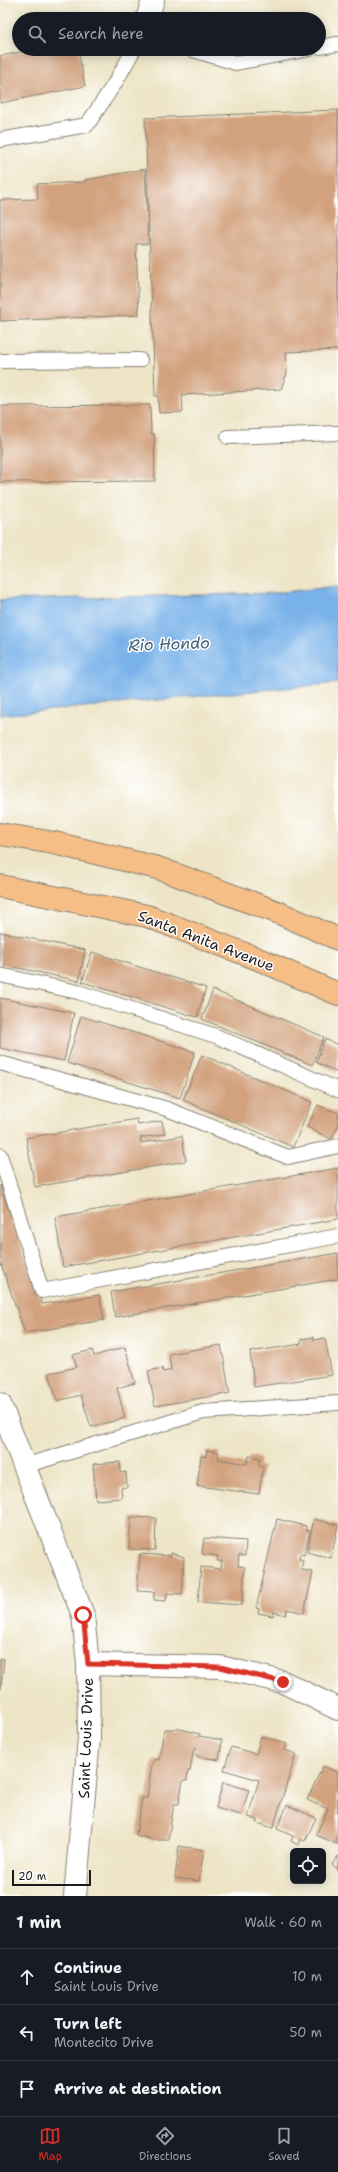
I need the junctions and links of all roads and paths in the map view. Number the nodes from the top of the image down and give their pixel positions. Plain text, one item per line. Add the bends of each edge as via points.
1 (153, 0) edge
2 (149, 12) edge
3 (338, 44) edge
4 (326, 46) edge
5 (130, 56) edge
6 (213, 56) edge
7 (272, 56) edge
8 (0, 140) edge
9 (140, 360) dead end
10 (0, 361) edge
11 (338, 433) edge
12 (228, 438) dead end
13 (0, 834) edge
14 (0, 886) edge
15 (338, 939) edge
16 (0, 975) edge
17 (338, 994) edge
18 (0, 1063) edge
19 (338, 1090) edge
20 (338, 1146) edge
21 (0, 1154) edge
22 (338, 1236) edge
23 (338, 1403) edge
24 (0, 1404) edge
25 (24, 1466) junction
26 (88, 1664) junction
27 (338, 1709) edge
28 (75, 1896) edge

1 - 2 street
3 - 4 lane
5 - 8 lane via 87,125
6 - 7 lane via 236,63
9 - 10 lane
11 - 12 lane
13 - 15 main road via 54,843 158,868 277,912
14 - 17 main road, Santa Anita Avenue via 147,916 258,959
16 - 19 lane via 78,992 216,1036
18 - 20 lane via 167,1109 288,1158
21 - 22 lane via 42,1291
23 - 25 lane via 203,1412
24 - 25 street, Saint Louis Drive
25 - 26 street, Saint Louis Drive via 83,1615
26 - 27 street via 220,1667 283,1682
26 - 28 street, Saint Louis Drive via 89,1738

